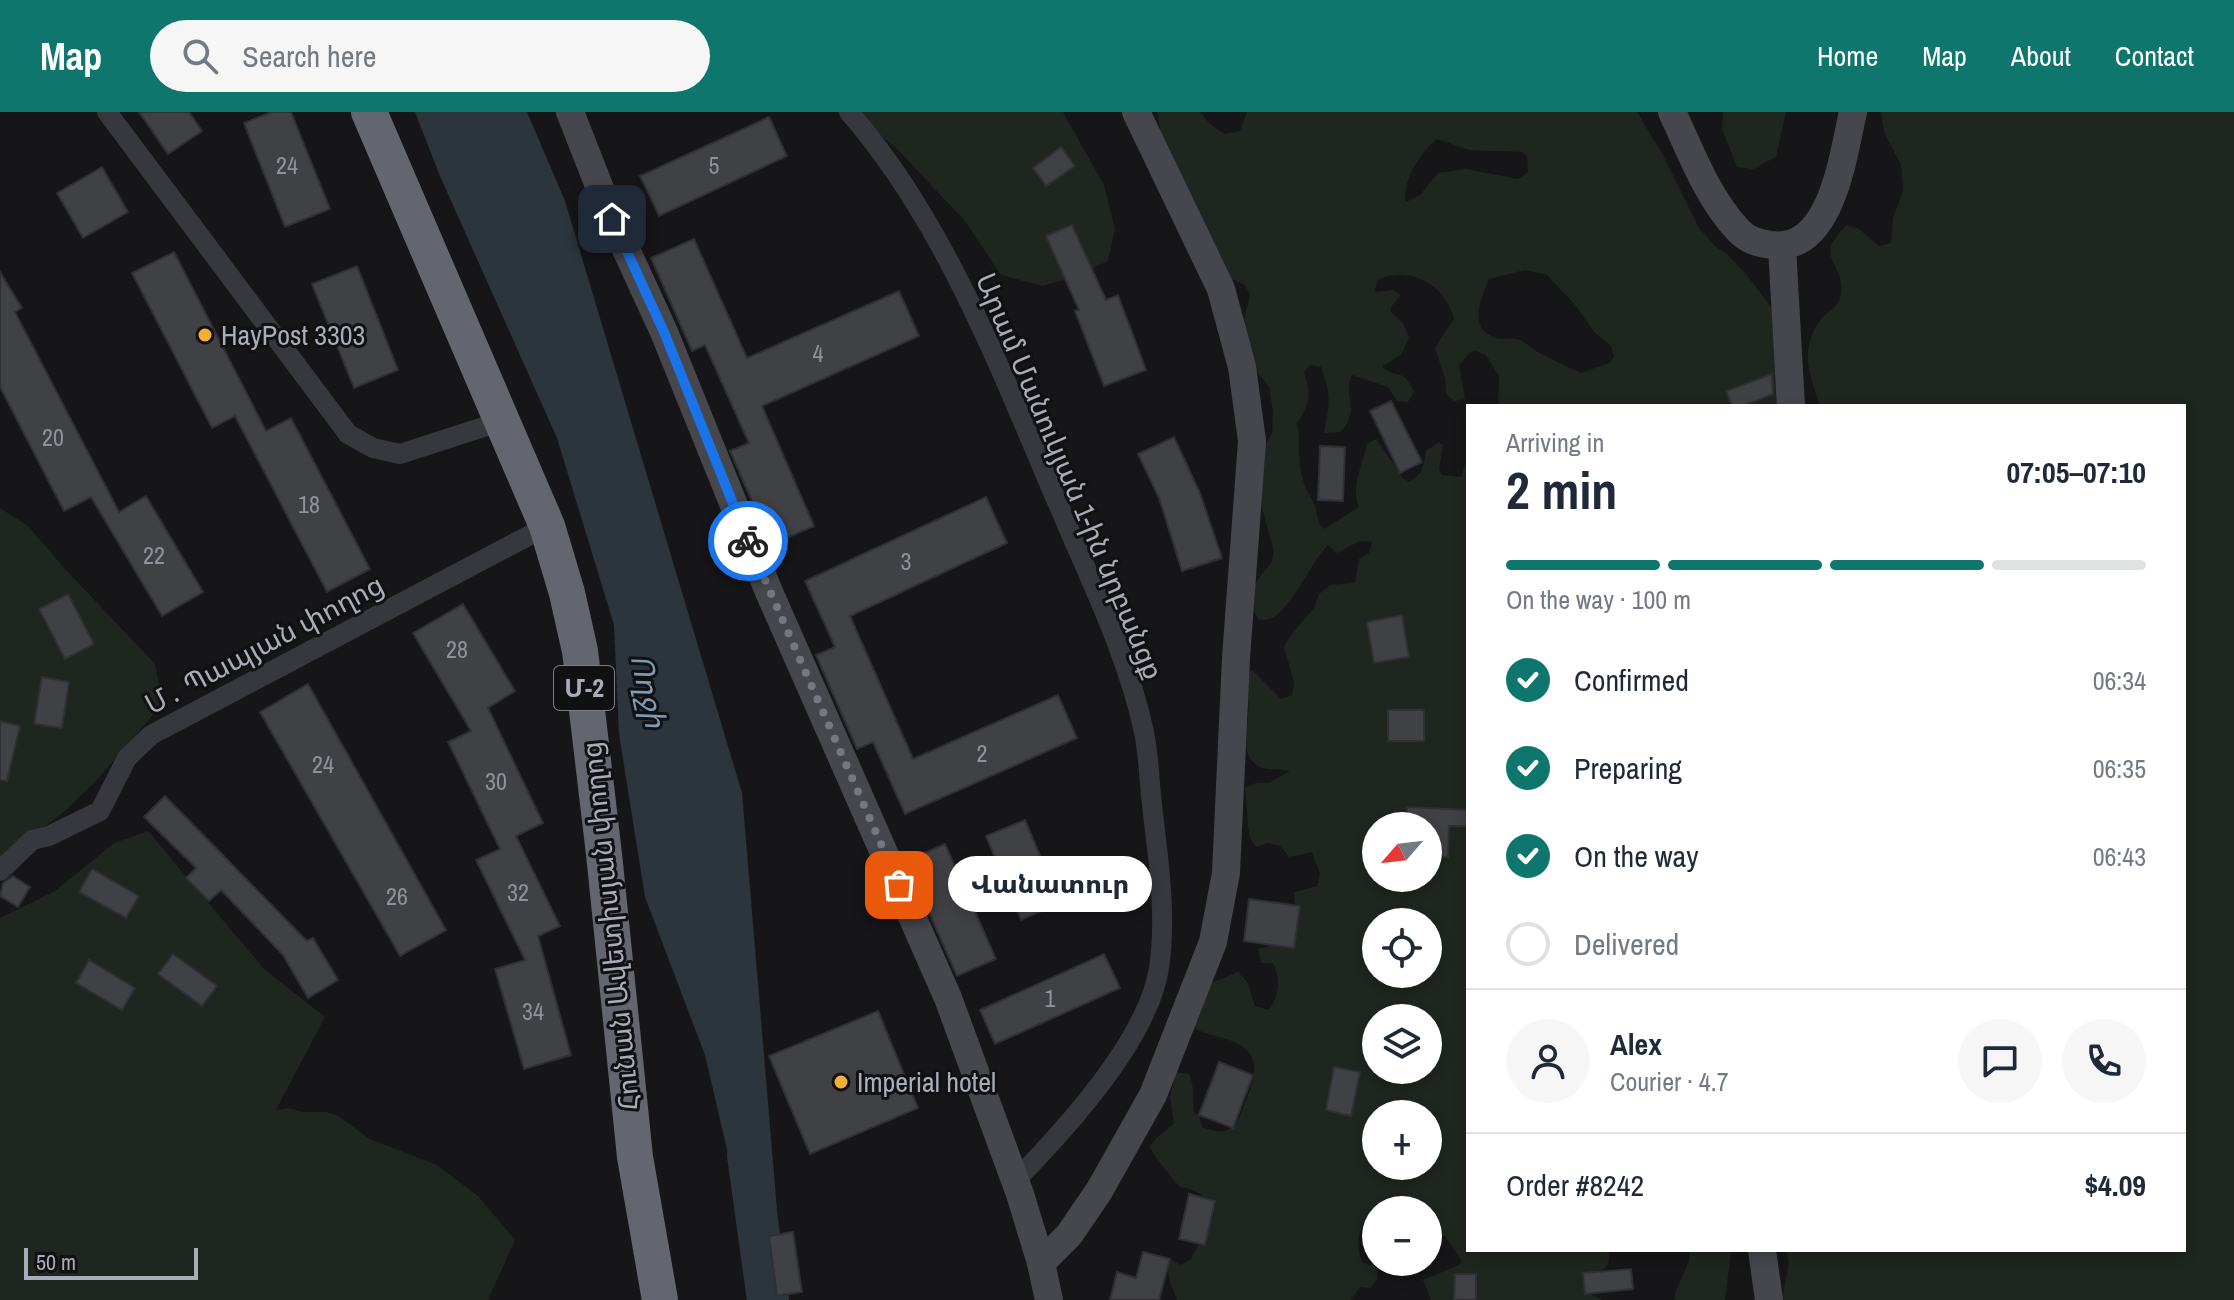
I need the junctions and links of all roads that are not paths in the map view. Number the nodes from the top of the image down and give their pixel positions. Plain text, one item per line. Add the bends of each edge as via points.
1 (107, 112) edge
2 (369, 112) edge
3 (570, 112) edge
4 (849, 112) edge
5 (1136, 112) edge
6 (1672, 112) edge
7 (1853, 112) edge
8 (1782, 247) junction
9 (1791, 404) edge
10 (502, 421) junction
11 (547, 526) junction
12 (0, 871) edge
13 (1015, 1181) junction
14 (1762, 1252) edge
15 (1041, 1263) junction
16 (660, 1300) edge
17 (1049, 1300) edge
18 (1769, 1300) edge

1 - 10 street via 348,434 373,448 400,454
2 - 10 highway, Հունան Ավետիսյան փողոց / Մ-2
3 - 13 street via 769,592 948,998
4 - 13 street, Արամ Մանուկյան 1-ին նրբանցք via 906,187 972,309 1123,657 1145,734 1161,908 1159,968 1147,1012 1065,1130
5 - 15 street via 1221,289 1242,367 1252,441 1226,873 1213,942 1153,1095 1099,1191 1069,1235
6 - 8 street via 1713,197 1739,232 1756,243
7 - 8 street via 1827,208 1815,228
8 - 9 street
10 - 11 highway, Հունան Ավետիսյան փողոց / Մ-2
11 - 12 street, Մ․ Պապյան փողոց via 151,735 127,758 100,811 32,840
11 - 16 highway, Հունան Ավետիսյան փողոց / Մ-2 via 580,651 635,1157
13 - 15 street
14 - 18 street
15 - 17 street

